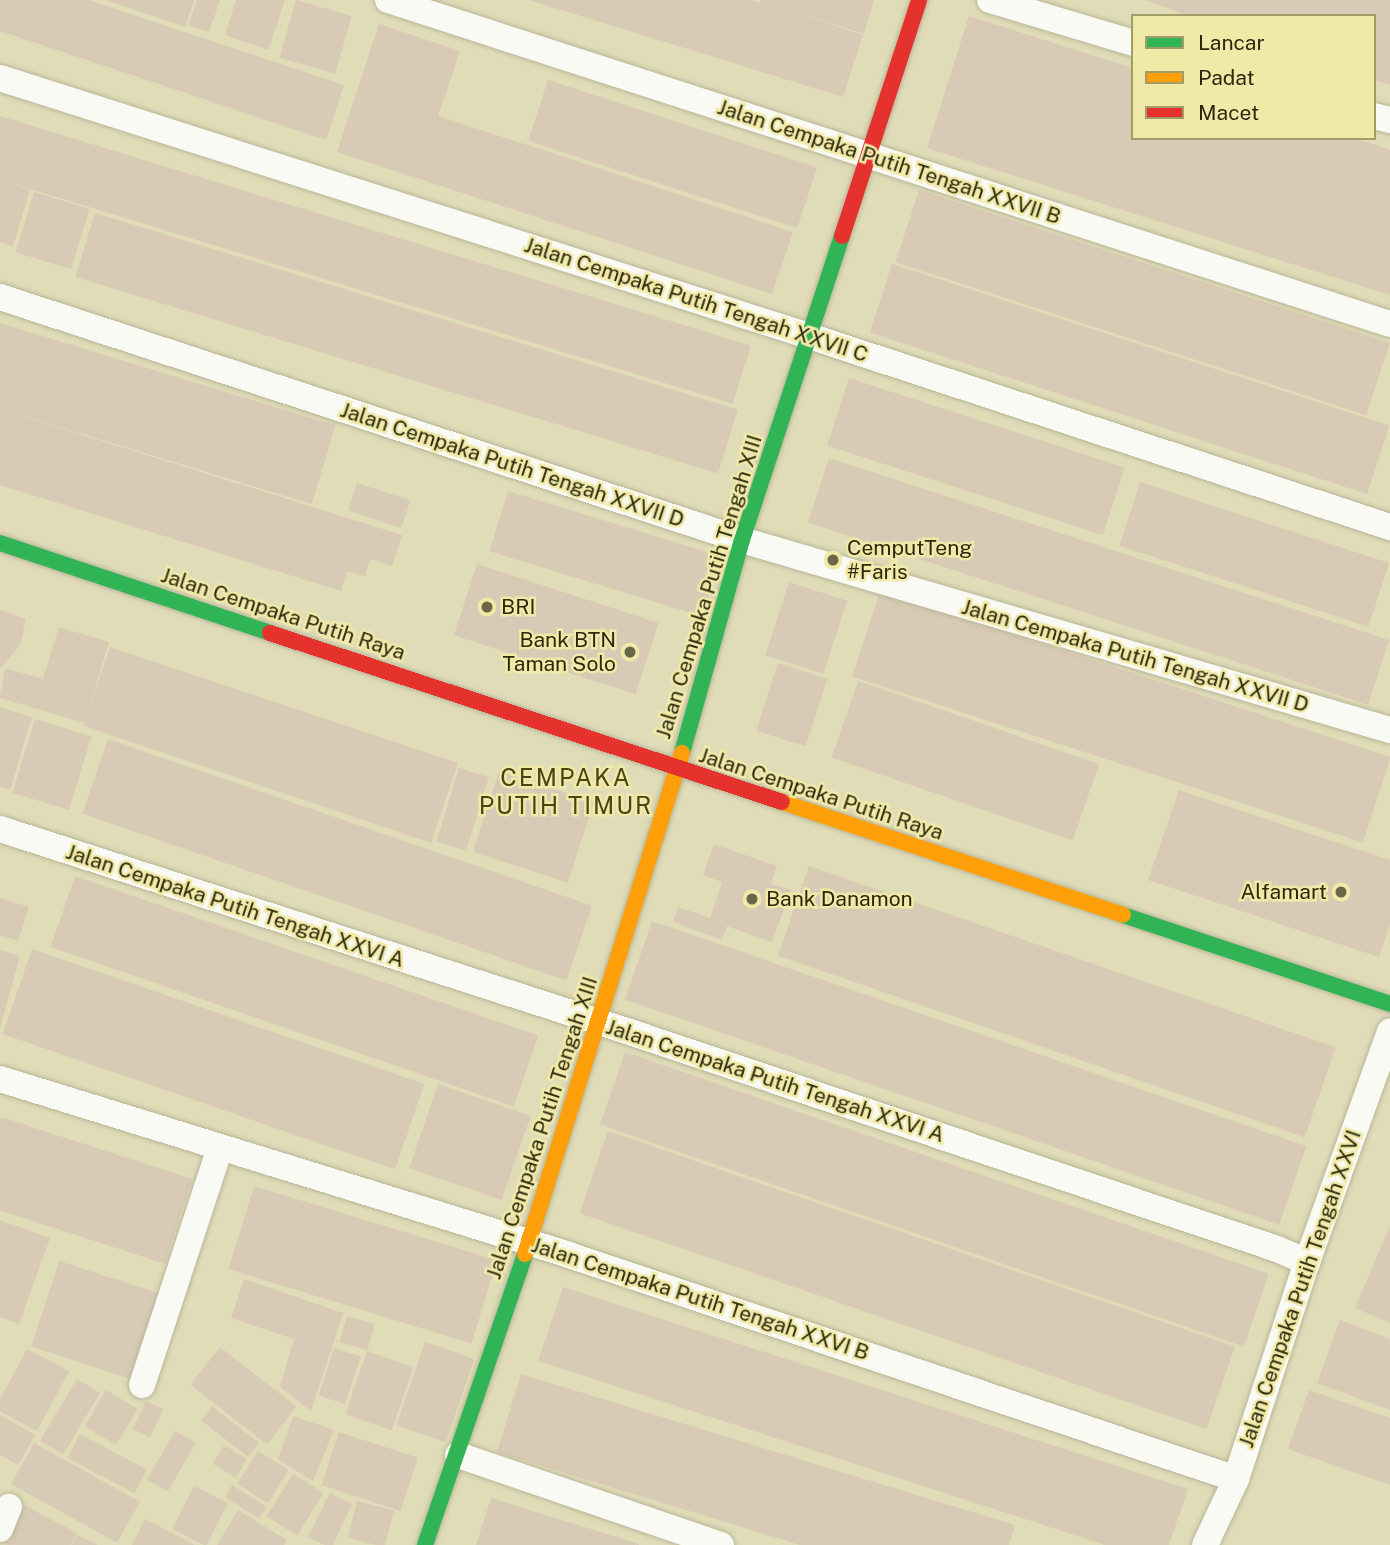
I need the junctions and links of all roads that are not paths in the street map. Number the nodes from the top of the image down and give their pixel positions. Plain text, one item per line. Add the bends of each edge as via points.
1 (388, 0) edge
2 (919, 0) edge
3 (990, 0) edge
4 (1131, 42) edge
5 (0, 78) edge
6 (867, 156) junction
7 (0, 297) edge
8 (1390, 324) edge
9 (809, 336) junction
10 (1390, 527) edge
11 (742, 540) junction
12 (0, 543) edge
13 (1390, 730) edge
14 (678, 768) junction
15 (0, 830) edge
16 (1390, 1004) edge
17 (597, 1022) junction
18 (1390, 1031) edge
19 (0, 1079) edge
20 (220, 1148) junction
21 (529, 1243) junction
22 (1307, 1262) junction
23 (142, 1385) dead end
24 (458, 1455) junction
25 (1236, 1479) junction
26 (425, 1545) edge
27 (721, 1545) edge
28 (1205, 1545) edge

1 - 6 street, Jalan Cempaka Putih Tengah XXVII B
2 - 6 street, Jalan Cempaka Putih Tengah XIII
3 - 4 street
5 - 9 street, Jalan Cempaka Putih Tengah XXVII C
6 - 8 street, Jalan Cempaka Putih Tengah XXVII B
6 - 9 street, Jalan Cempaka Putih Tengah XIII
7 - 11 street, Jalan Cempaka Putih Tengah XXVII D
9 - 10 street, Jalan Cempaka Putih Tengah XXVII C
9 - 11 street, Jalan Cempaka Putih Tengah XIII
11 - 13 street, Jalan Cempaka Putih Tengah XXVII D
11 - 14 street, Jalan Cempaka Putih Tengah XIII
12 - 14 street, Jalan Cempaka Putih Raya
14 - 16 street, Jalan Cempaka Putih Raya
14 - 17 street, Jalan Cempaka Putih Tengah XIII
15 - 17 street, Jalan Cempaka Putih Tengah XXVI A
17 - 21 street, Jalan Cempaka Putih Tengah XIII
17 - 22 street, Jalan Cempaka Putih Tengah XXVI A
18 - 22 street, Jalan Cempaka Putih Tengah XXVI
19 - 20 street, Jalan Cempaka Putih Tengah XXVI B
20 - 21 street, Jalan Cempaka Putih Tengah XXVI B
20 - 23 street
21 - 24 street, Jalan Cempaka Putih Tengah XIII
21 - 25 street, Jalan Cempaka Putih Tengah XXVI B
22 - 25 street, Jalan Cempaka Putih Tengah XXVI
24 - 26 street, Jalan Cempaka Putih Tengah XIII
24 - 27 street
25 - 28 street, Jalan Cempaka Putih Tengah XXVI

